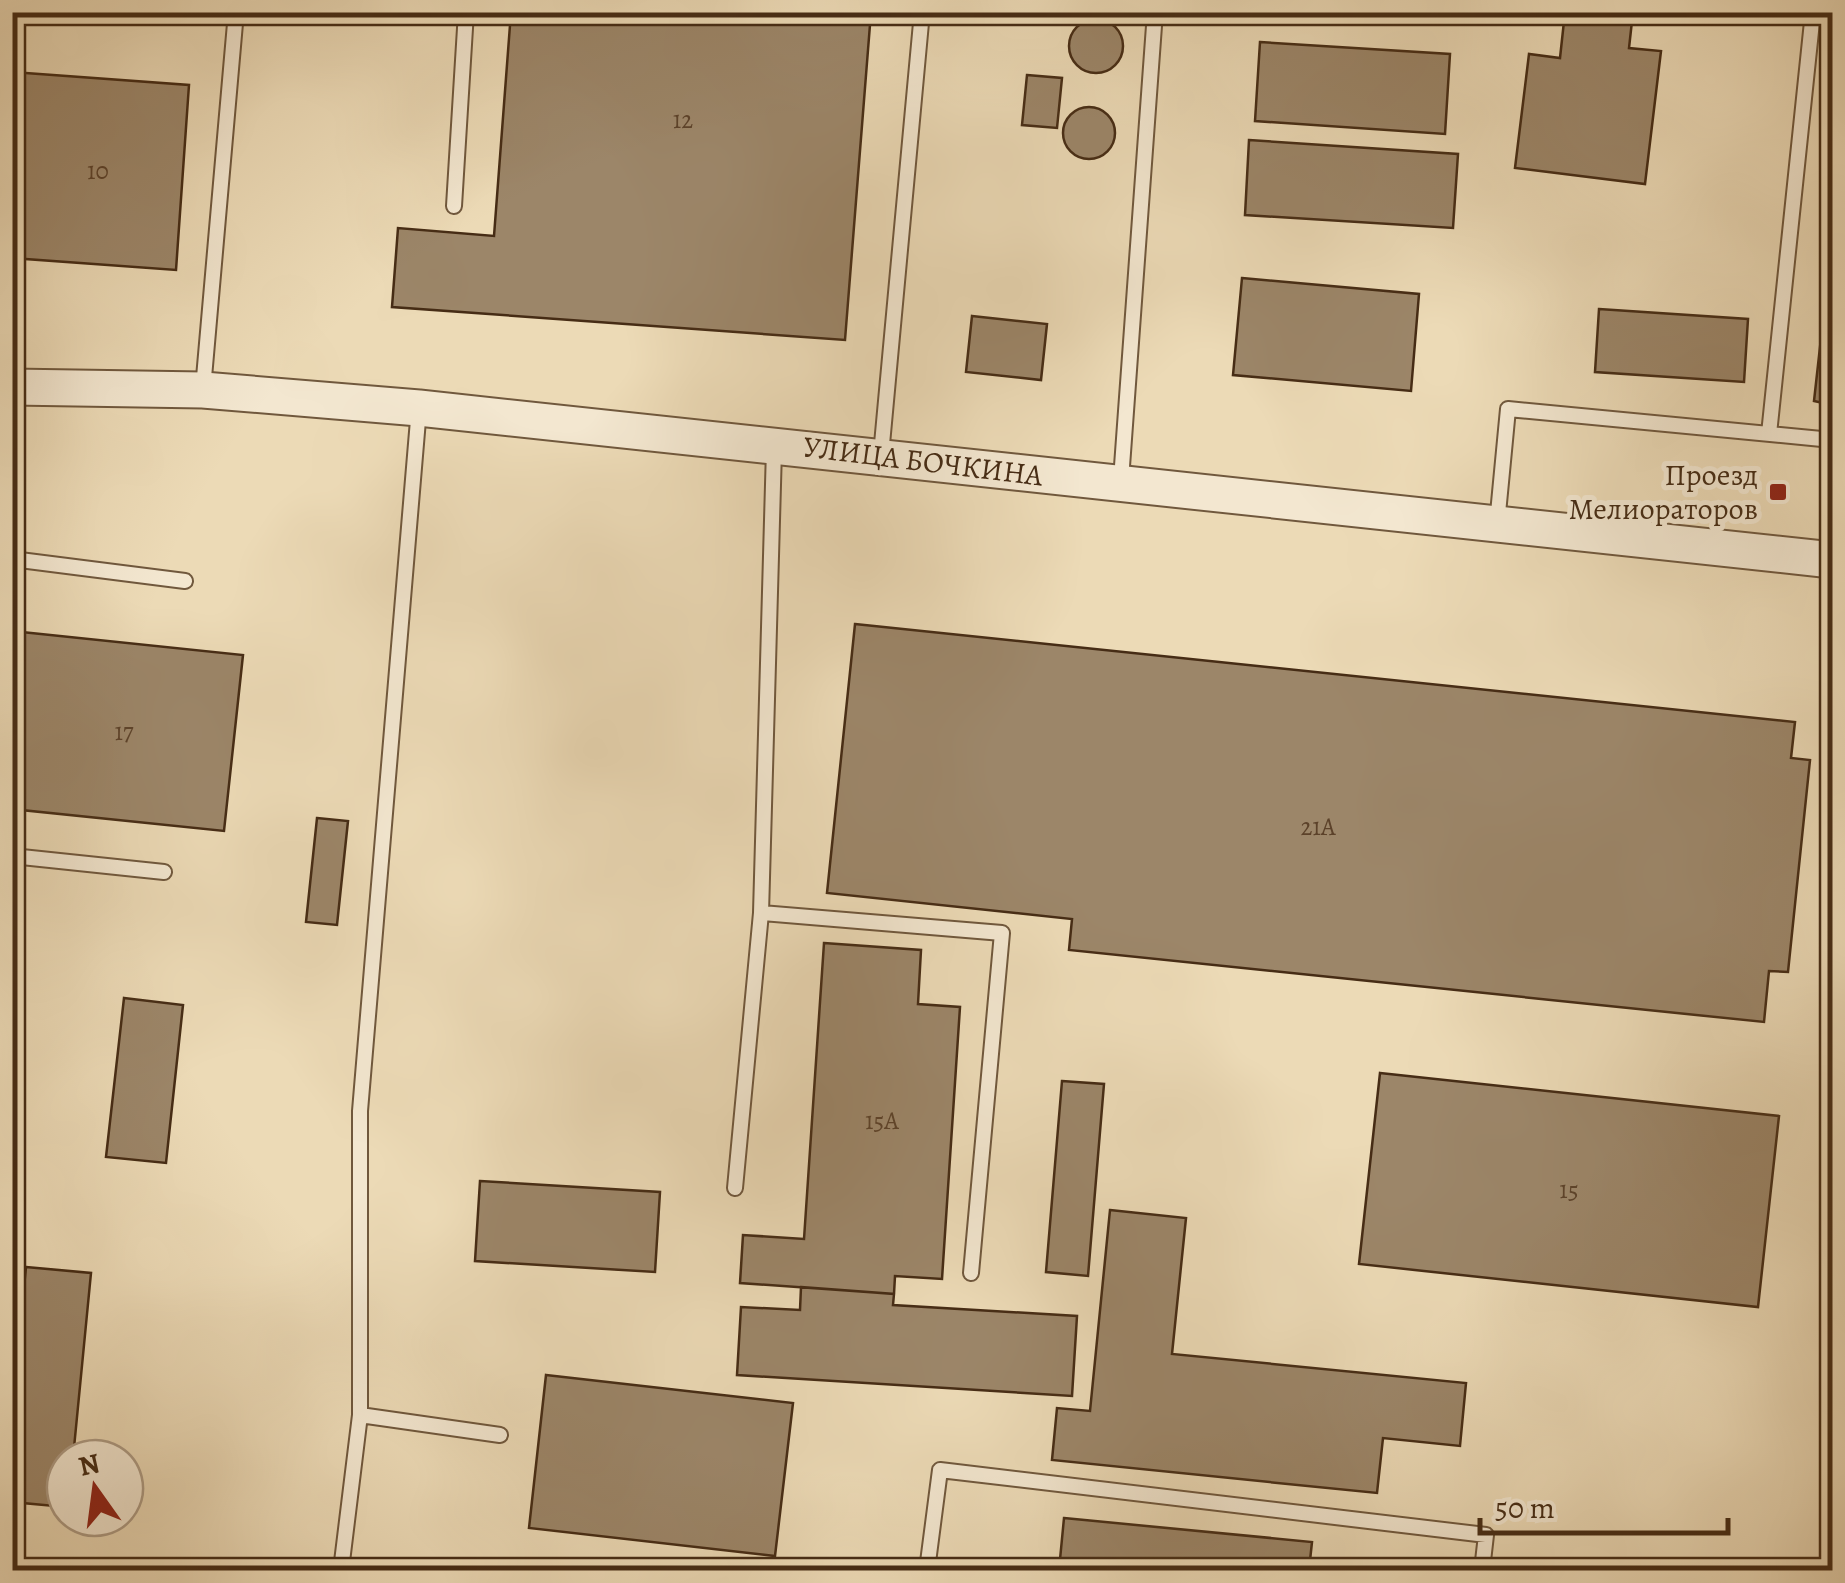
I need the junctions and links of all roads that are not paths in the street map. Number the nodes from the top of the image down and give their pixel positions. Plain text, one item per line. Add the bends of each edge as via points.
1 (236, 12) edge
2 (466, 12) edge
3 (922, 12) edge
4 (1155, 12) edge
5 (1813, 12) edge
6 (454, 206) dead end
7 (12, 387) edge
8 (203, 390) junction
9 (418, 408) junction
10 (1769, 434) junction
11 (1832, 440) edge
12 (774, 444) junction
13 (880, 456) junction
14 (1120, 483) junction
15 (1496, 525) junction
16 (12, 559) edge
17 (1832, 560) edge
18 (185, 581) dead end
19 (12, 856) edge
20 (164, 872) dead end
21 (761, 913) junction
22 (734, 1188) dead end
23 (972, 1273) dead end
24 (360, 1415) junction
25 (500, 1435) dead end
26 (341, 1570) edge
27 (927, 1570) edge
28 (1482, 1570) edge

1 - 8 lane
2 - 6 lane
3 - 13 lane
4 - 14 lane
5 - 10 lane
7 - 8 street, УЛИЦА БОЧКИНА
8 - 9 street, УЛИЦА БОЧКИНА
9 - 12 street, УЛИЦА БОЧКИНА
9 - 24 lane via 360,1111
10 - 11 lane
10 - 15 lane via 1508,409
12 - 13 street, УЛИЦА БОЧКИНА
12 - 21 lane
13 - 14 street, УЛИЦА БОЧКИНА
14 - 15 street, УЛИЦА БОЧКИНА
15 - 17 street, УЛИЦА БОЧКИНА
16 - 18 lane
19 - 20 lane
21 - 22 lane
21 - 23 lane via 1002,933
24 - 25 lane
24 - 26 lane
27 - 28 lane via 940,1470 1486,1535

